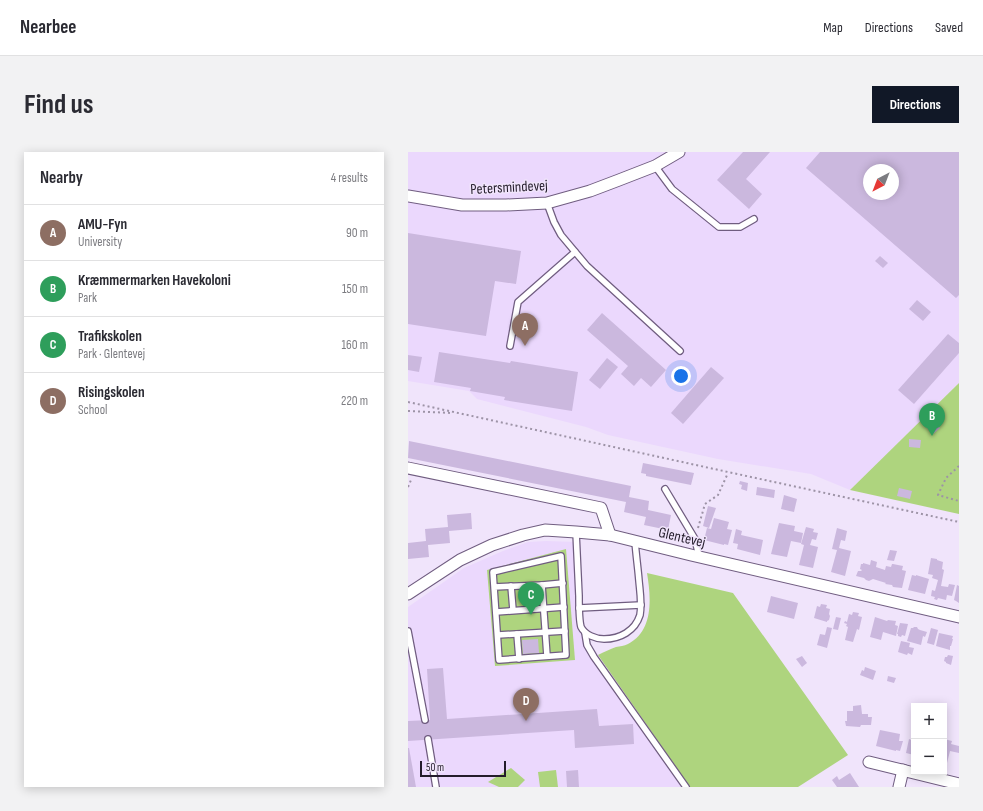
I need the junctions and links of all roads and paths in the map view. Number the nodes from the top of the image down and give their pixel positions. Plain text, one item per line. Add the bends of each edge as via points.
1 (679, 152) edge
2 (655, 166) junction
3 (408, 196) edge
4 (547, 202) junction
5 (754, 219) dead end
6 (575, 252) junction
7 (510, 346) dead end
8 (680, 351) dead end
9 (408, 402) edge
10 (408, 411) edge
11 (460, 413) junction
12 (959, 466) edge
13 (408, 468) edge
14 (728, 472) junction
15 (665, 489) dead end
16 (959, 501) edge
17 (959, 522) edge
18 (576, 532) junction
19 (610, 535) junction
20 (695, 539) junction
21 (635, 541) junction
22 (699, 557) junction
23 (563, 583) junction
24 (542, 585) junction
25 (511, 586) junction
26 (494, 587) junction
27 (408, 594) edge
28 (641, 605) junction
29 (564, 607) junction
30 (544, 608) junction
31 (579, 608) junction
32 (513, 610) junction
33 (496, 612) junction
34 (959, 617) edge
35 (408, 631) edge
36 (565, 631) junction
37 (545, 632) junction
38 (585, 633) junction
39 (517, 634) junction
40 (498, 635) junction
41 (547, 656) junction
42 (519, 658) junction
43 (425, 720) dead end
44 (428, 739) dead end
45 (869, 762) dead end
46 (903, 770) junction
47 (959, 784) edge
48 (436, 787) edge
49 (686, 787) edge
50 (899, 787) edge

1 - 2 street, Petersmindevej
2 - 4 street, Petersmindevej via 590,191
2 - 5 lane via 672,189 719,227 740,227
3 - 4 street, Petersmindevej via 462,204 506,205
4 - 6 lane via 561,235
6 - 7 lane via 518,302
6 - 8 lane
9 - 11 path
10 - 11 path
11 - 14 path
12 - 16 path via 946,478 938,495
13 - 19 street via 601,508
14 - 17 path
14 - 20 path via 718,495 704,504
15 - 20 lane
18 - 19 street, Glentevej
18 - 27 street, Glentevej via 545,530 492,545 460,560
18 - 31 lane
19 - 21 street, Glentevej
20 - 22 lane
21 - 22 street, Glentevej
21 - 28 lane
22 - 34 street, Glentevej
23 - 24 lane
23 - 26 lane via 561,556 493,572
23 - 29 lane
24 - 25 lane
24 - 30 lane
25 - 26 lane
25 - 32 lane
26 - 33 lane
28 - 31 lane
28 - 38 lane via 636,622 619,637 599,639
29 - 30 lane
29 - 36 lane
30 - 32 lane
30 - 37 lane
31 - 38 lane via 581,626
32 - 33 lane
33 - 40 lane
35 - 43 lane
36 - 37 lane
36 - 41 lane via 566,654
37 - 39 lane
37 - 41 lane
38 - 49 lane via 587,645 594,657
39 - 40 lane
39 - 42 lane
40 - 42 lane via 499,660
41 - 42 lane
44 - 48 lane
45 - 46 street
46 - 47 street
46 - 50 street

